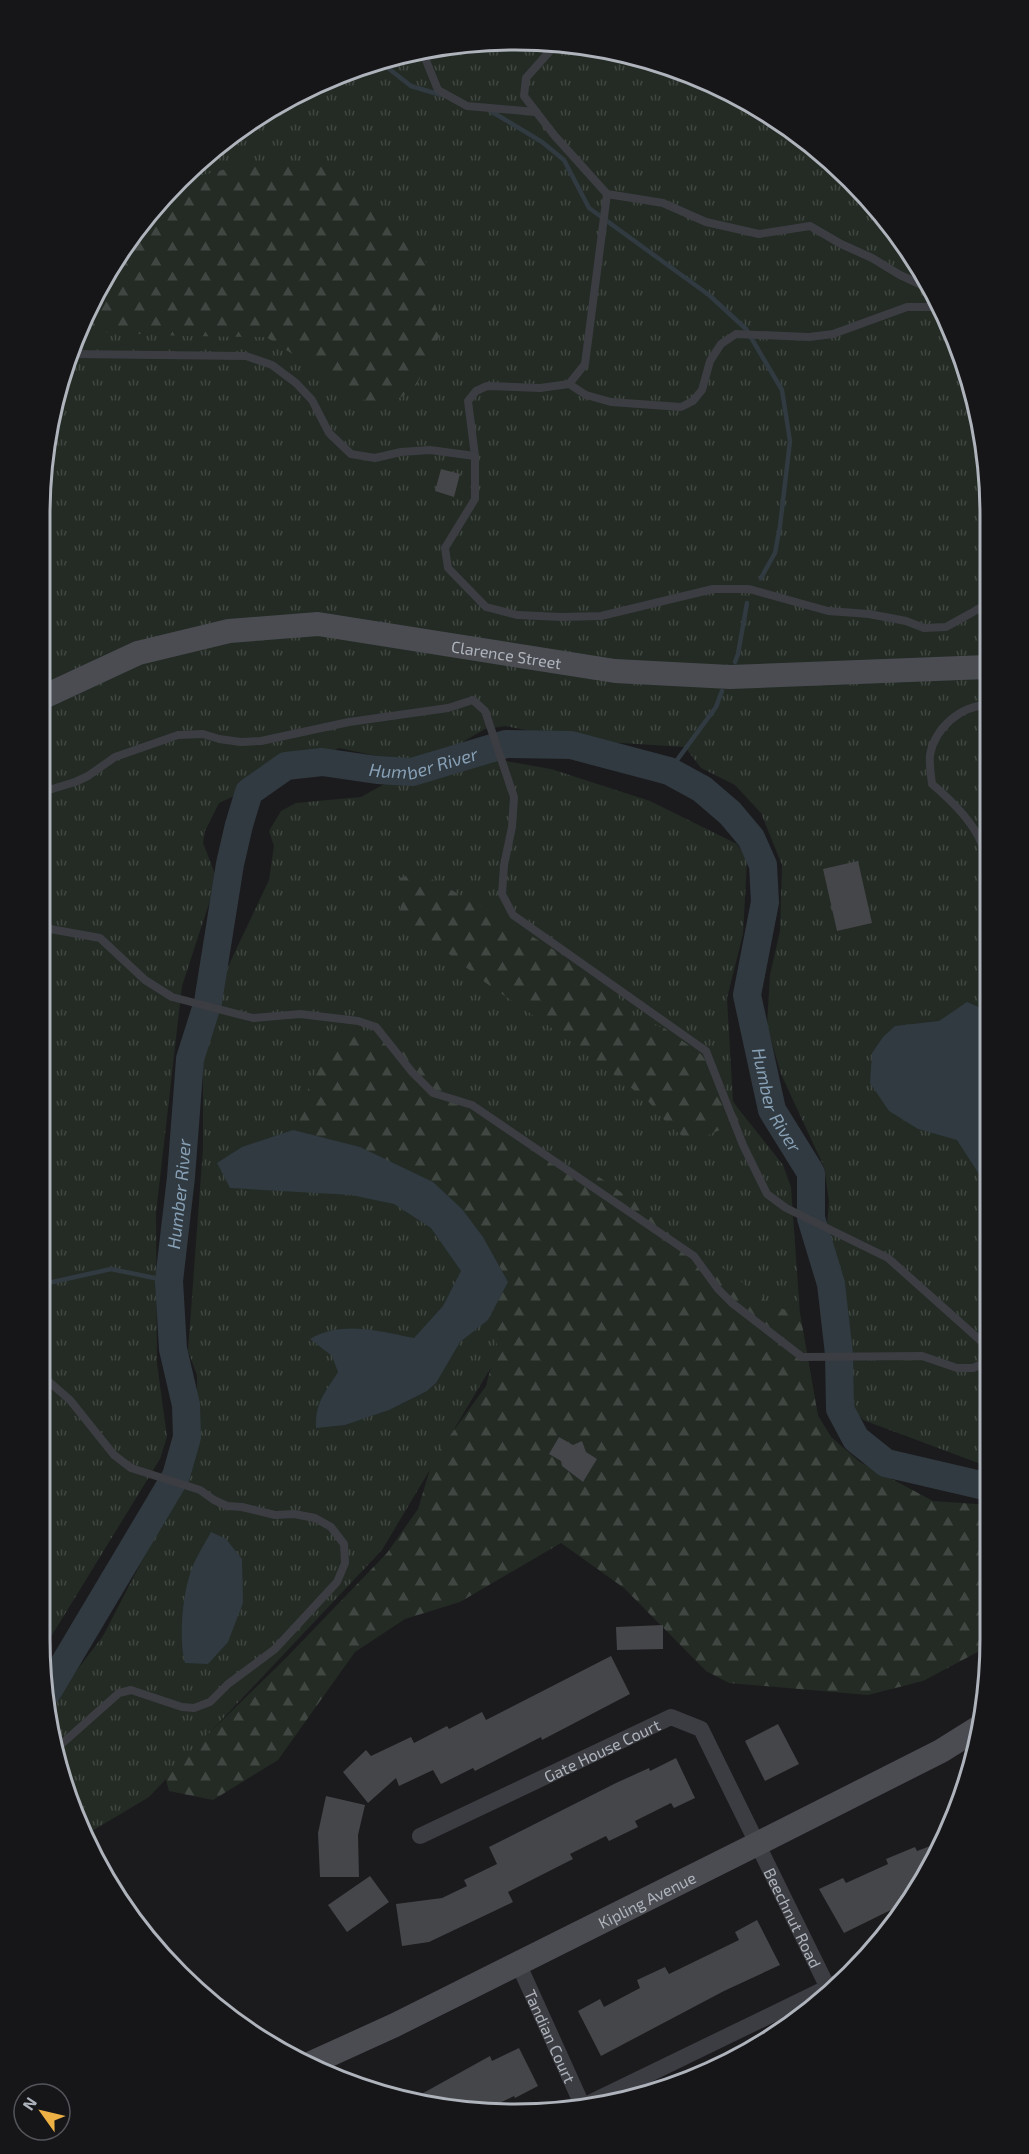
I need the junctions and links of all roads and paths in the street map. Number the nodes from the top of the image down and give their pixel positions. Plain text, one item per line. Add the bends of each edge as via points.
1 (550, 51) edge
2 (425, 58) edge
3 (536, 112) junction
4 (607, 194) junction
5 (918, 283) edge
6 (931, 307) edge
7 (78, 354) edge
8 (569, 384) junction
9 (475, 456) junction
10 (980, 608) edge
11 (980, 667) edge
12 (50, 694) edge
13 (980, 706) edge
14 (50, 790) edge
15 (980, 840) edge
16 (50, 929) edge
17 (980, 1336) edge
18 (980, 1364) edge
19 (50, 1383) edge
20 (970, 1733) edge
21 (61, 1744) edge
22 (420, 1836) dead end
23 (756, 1844) junction
24 (518, 1963) junction
25 (826, 1984) edge
26 (811, 1997) edge
27 (317, 2060) edge
28 (605, 2096) edge
29 (577, 2101) edge

1 - 3 lane via 526,78 524,96
2 - 3 lane via 438,90 467,106
3 - 4 lane
4 - 5 lane via 663,203 706,222 759,234 810,226
4 - 8 lane via 585,364
6 - 8 lane via 907,306 833,334 736,334 721,344 710,361 702,390 681,408 611,402 586,395
7 - 9 lane via 246,356 272,365 296,383 312,400 329,433 351,454 375,458 430,450
8 - 9 lane via 540,388 488,386 476,392 468,401
9 - 10 lane via 475,499 445,549 448,568 486,606 517,615 601,616 713,589 749,589 811,608 869,614 924,628 946,627
11 - 12 street, Clarence Street via 730,676 615,671 318,624 229,631 138,653
13 - 15 lane via 961,711 951,719 938,737 930,765 932,784 962,813
14 - 17 lane via 88,776 115,757 178,735 261,741 349,722 448,708 473,700 484,711 514,796 502,894 513,915 706,1051 767,1194 786,1208 888,1258
16 - 18 lane via 100,938 145,980 172,997 253,1018 300,1014 376,1027 433,1093 472,1106 694,1256 732,1303 802,1357 922,1356 957,1368
19 - 21 lane via 130,1468 200,1490 227,1506 315,1518 331,1527 344,1544 345,1563 337,1582 275,1649 210,1702 194,1708 182,1707 131,1690 119,1693
20 - 23 street, Kipling Avenue
22 - 23 street, Gate House Court via 671,1717 701,1729
23 - 24 street, Kipling Avenue
23 - 25 street, Beechnut Road
24 - 27 street, Kipling Avenue
24 - 29 street, Tandian Court
26 - 28 street

